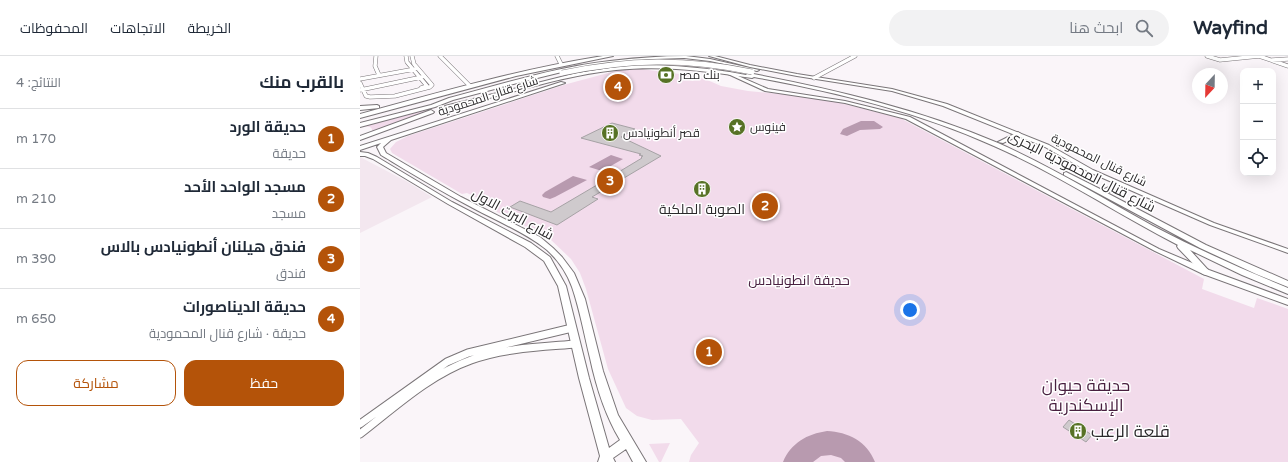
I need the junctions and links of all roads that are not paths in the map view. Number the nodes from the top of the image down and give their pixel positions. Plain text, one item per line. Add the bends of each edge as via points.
1 (376, 56) edge
2 (406, 56) edge
3 (412, 56) edge
4 (440, 56) edge
5 (557, 56) edge
6 (611, 56) edge
7 (658, 56) edge
8 (687, 56) edge
9 (711, 56) edge
10 (855, 56) edge
11 (1207, 56) edge
12 (1225, 56) edge
13 (1242, 56) edge
14 (1259, 56) edge
15 (645, 58) junction
16 (696, 58) junction
17 (1248, 58) junction
18 (1234, 59) junction
19 (1288, 59) edge
20 (624, 60) junction
21 (1269, 60) junction
22 (716, 61) junction
23 (561, 64) junction
24 (1288, 65) edge
25 (638, 66) junction
26 (624, 67) junction
27 (688, 67) junction
28 (703, 68) junction
29 (415, 69) junction
30 (729, 73) junction
31 (750, 73) junction
32 (564, 74) junction
33 (379, 75) junction
34 (422, 77) junction
35 (814, 78) junction
36 (360, 79) edge
37 (360, 83) edge
38 (432, 85) junction
39 (427, 86) junction
40 (470, 86) junction
41 (361, 89) edge
42 (855, 91) junction
43 (473, 93) junction
44 (386, 97) junction
45 (865, 98) junction
46 (413, 101) junction
47 (396, 106) junction
48 (433, 106) junction
49 (448, 106) junction
50 (360, 108) edge
51 (360, 116) edge
52 (360, 126) edge
53 (1018, 134) junction
54 (360, 137) edge
55 (390, 138) junction
56 (1001, 142) junction
57 (360, 148) edge
58 (360, 154) edge
59 (433, 183) junction
60 (1121, 184) junction
61 (423, 187) junction
62 (1101, 193) junction
63 (507, 223) junction
64 (498, 228) junction
65 (1174, 240) junction
66 (1288, 251) edge
67 (1206, 272) junction
68 (1288, 284) edge
69 (1288, 291) edge
70 (1288, 302) edge
71 (572, 328) junction
72 (576, 344) junction
73 (385, 410) junction
74 (360, 424) edge
75 (360, 434) edge
76 (628, 441) junction
77 (606, 460) edge
78 (640, 462) edge

1 - 33 street via 375,66
2 - 29 street via 407,62
3 - 29 street
4 - 40 street
5 - 23 street
6 - 23 main road, شارع قنال المحمودية
7 - 15 main road
8 - 16 main road
9 - 35 street, شارع قنال المحمودية
10 - 35 street
11 - 18 street via 1216,60
12 - 18 street
13 - 17 street
14 - 17 street
14 - 21 street
15 - 16 main road
15 - 20 main road
15 - 25 main road via 635,62
16 - 22 main road
16 - 27 main road via 700,61
17 - 18 street
19 - 21 street
20 - 26 main road via 629,62 629,65
20 - 43 main road via 570,69
21 - 24 street
22 - 28 main road via 700,67
22 - 42 main road
23 - 40 main road, شارع قنال المحمودية
25 - 26 main road
25 - 27 main road
26 - 49 main road via 578,74
26 - 55 main road, شارع قنال المحمودية via 555,85
27 - 28 main road
28 - 30 main road
29 - 33 street
29 - 34 street
30 - 45 main road
30 - 67 street via 767,90 845,102 908,118 1143,242
31 - 32 main road, bridge via 698,65 655,63 613,66
31 - 42 main road
31 - 45 main road
32 - 48 main road
32 - 49 main road
33 - 36 street
34 - 38 street
34 - 39 street
34 - 41 street
35 - 53 street, شارع قنال المحمودية via 920,97 957,108
37 - 41 street
38 - 39 street
38 - 44 street
39 - 44 street
40 - 46 main road, شارع قنال المحمودية
41 - 44 street via 368,97
42 - 56 main road, شارع قنال المحمودية البحرى via 932,115
43 - 46 main road
43 - 48 main road
45 - 65 main road, شارع قنال المحمودية البحرى via 931,119 1003,148 1054,173
46 - 47 main road, شارع قنال المحمودية
47 - 50 main road
47 - 51 main road, شارع قنال المحمودية
48 - 52 main road
49 - 54 main road, شارع قنال المحمودية
52 - 54 main road via 368,130
53 - 56 main road
53 - 60 street, شارع قنال المحمودية
55 - 57 main road, شارع قنال المحمودية
55 - 59 main road, شارع البرت الاول via 380,147 381,152
56 - 62 main road, شارع قنال المحمودية البحرى
58 - 61 main road, شارع البرت الاول via 375,158
59 - 61 main road
59 - 63 main road, شارع البرت الاول
60 - 62 main road
60 - 66 street, شارع قنال المحمودية via 1226,230
61 - 64 main road, شارع البرت الاول
62 - 68 main road, شارع قنال المحمودية البحرى via 1213,252
63 - 64 main road
63 - 76 main road, شارع البرت الاول via 548,247 569,271 579,296 598,372 619,428
64 - 71 main road, شارع البرت الاول via 528,245 547,260 562,286
65 - 67 main road
65 - 69 main road, شارع قنال المحمودية البحرى
67 - 70 street
71 - 72 main road, شارع البرت الاول
71 - 73 street via 468,352 434,371
72 - 73 street via 509,352 470,360 432,379
72 - 77 main road, شارع البرت الاول
73 - 74 street
73 - 75 street
76 - 77 main road
76 - 78 main road, شارع البرت الاول

